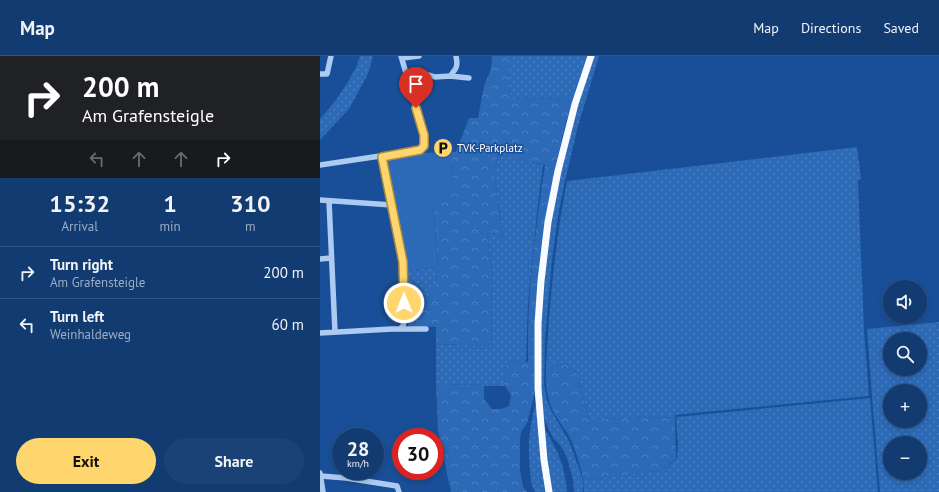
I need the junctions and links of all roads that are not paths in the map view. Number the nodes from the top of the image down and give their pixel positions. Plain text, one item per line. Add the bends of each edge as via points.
1 (331, 56) edge
2 (419, 56) edge
3 (456, 56) edge
4 (591, 56) edge
5 (402, 57) edge
6 (320, 74) edge
7 (450, 76) junction
8 (407, 78) junction
9 (469, 78) dead end
10 (382, 157) junction
11 (320, 166) edge
12 (320, 200) edge
13 (329, 201) junction
14 (392, 205) junction
15 (331, 258) junction
16 (320, 259) edge
17 (400, 329) junction
18 (426, 329) dead end
19 (335, 332) junction
20 (320, 333) edge
21 (320, 474) edge
22 (323, 492) edge
23 (399, 492) edge
24 (548, 492) edge

1 - 6 street via 327,74
2 - 5 street
3 - 7 street via 456,69
4 - 24 main road via 575,104 558,171 548,222 541,281 538,389
5 - 8 street
7 - 8 street via 423,75
7 - 9 street
8 - 10 street via 423,132 424,146 420,150
10 - 11 street
10 - 14 street
12 - 13 street
13 - 14 street
13 - 15 street
14 - 17 street via 404,270 404,322
15 - 16 street
15 - 19 street
17 - 18 street
17 - 19 street
19 - 20 street
21 - 22 street
21 - 23 street via 396,486

